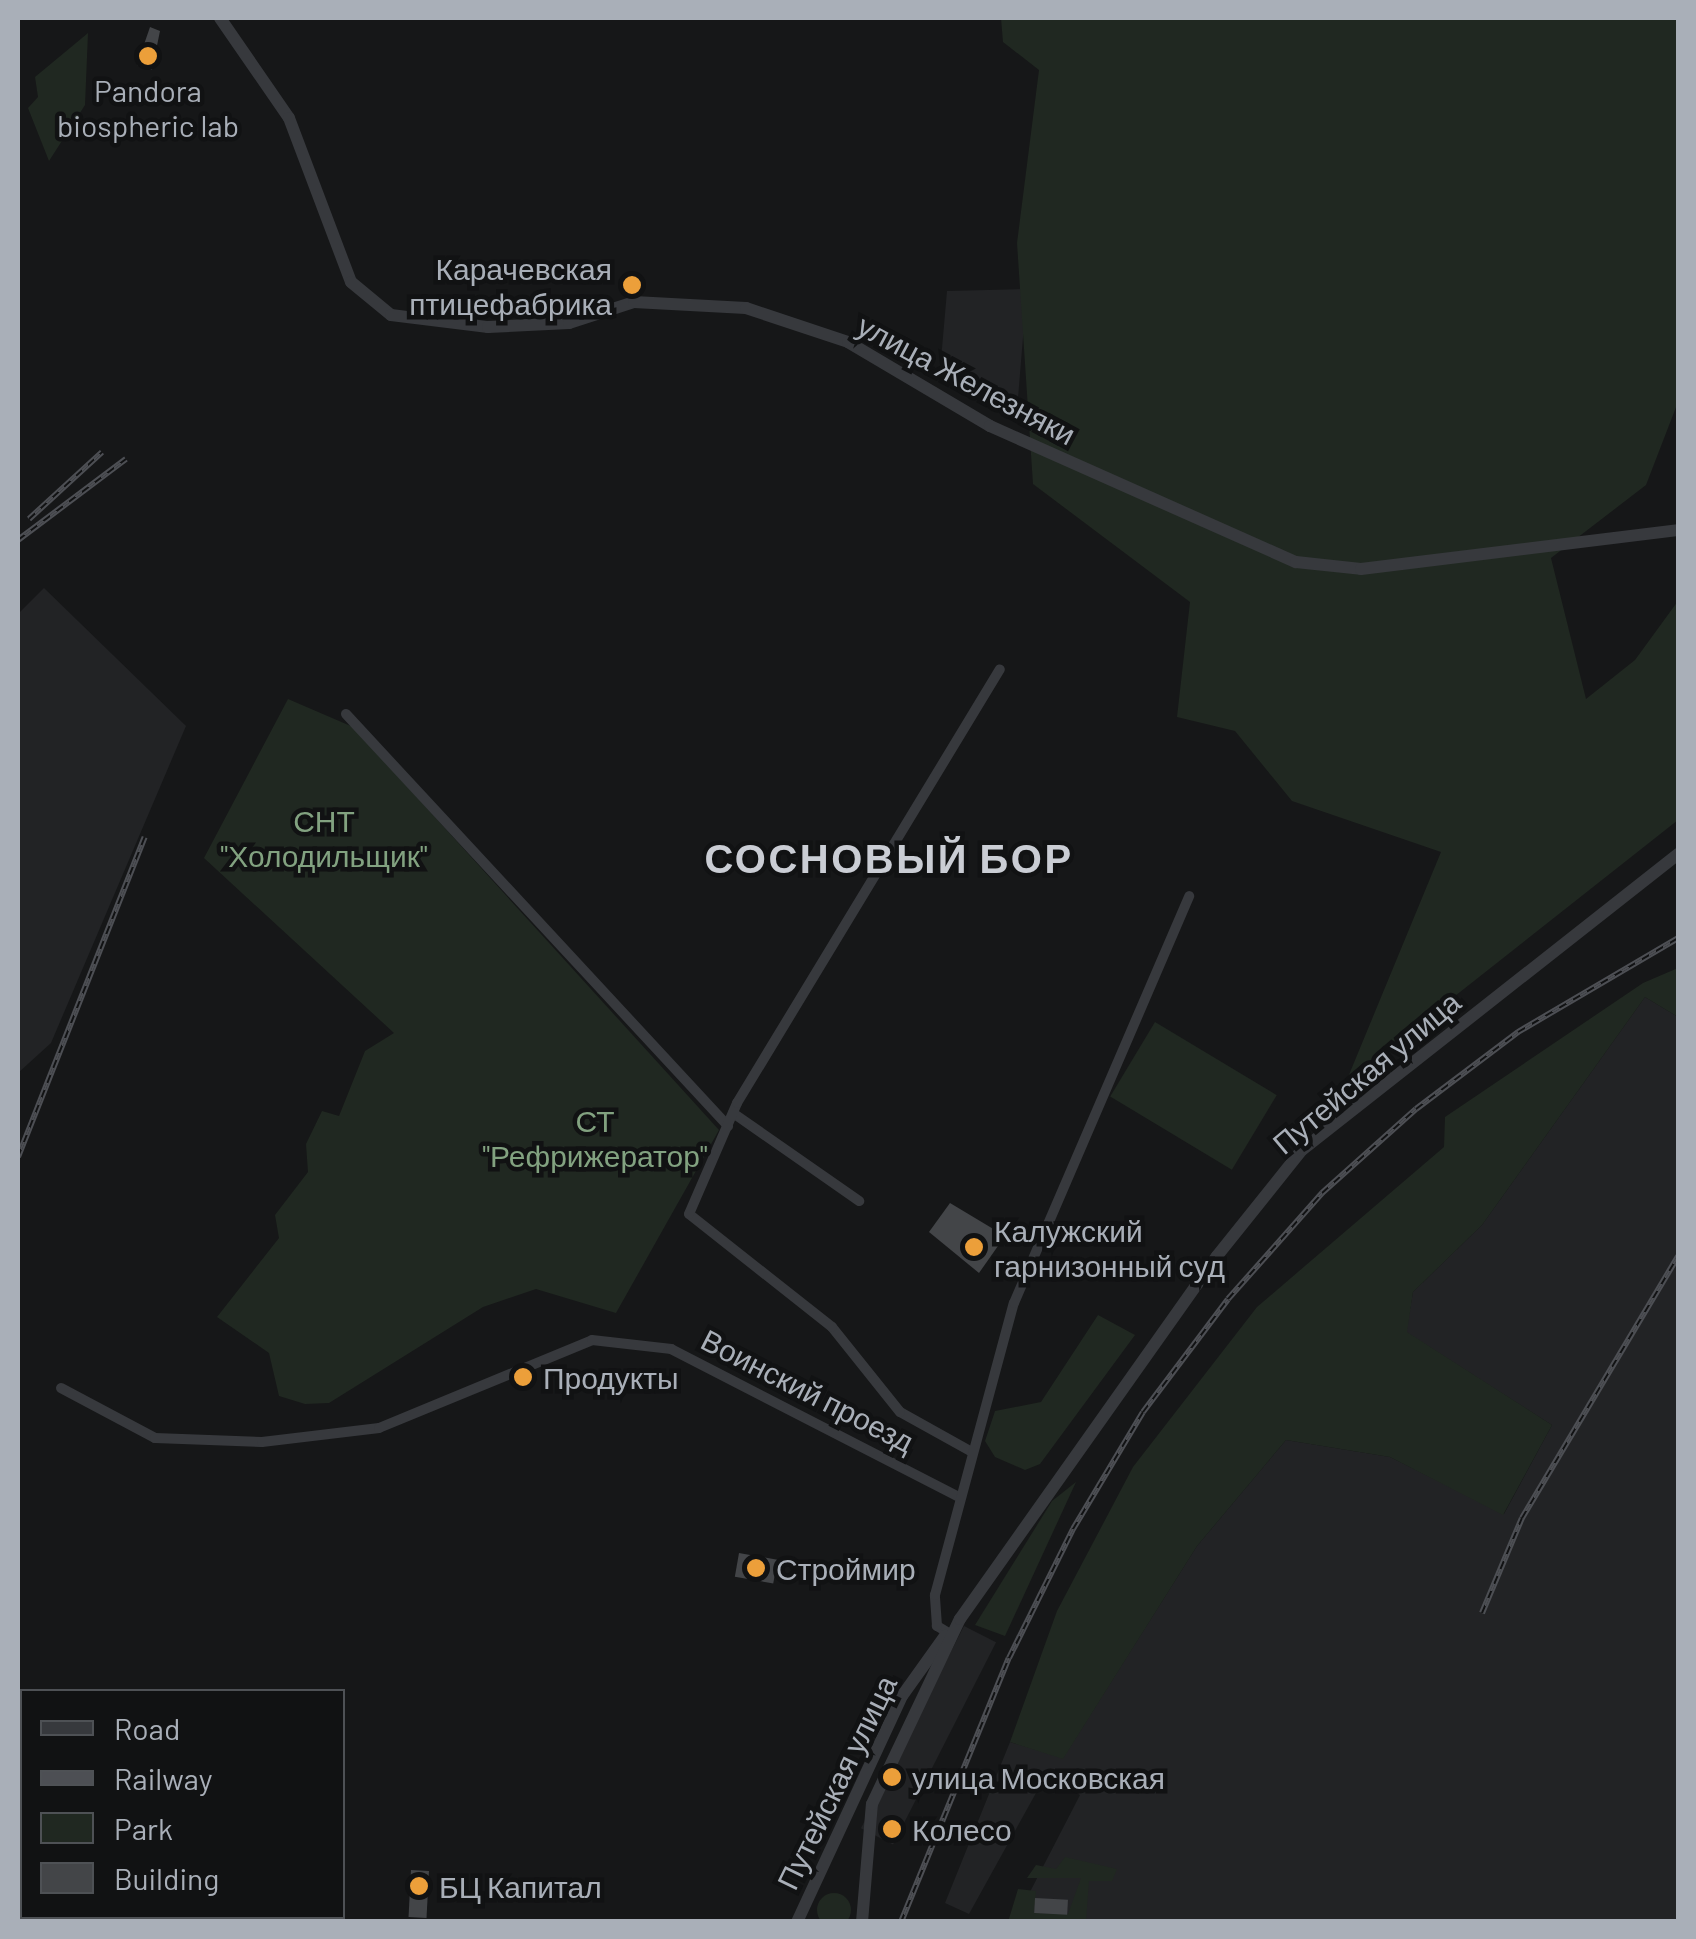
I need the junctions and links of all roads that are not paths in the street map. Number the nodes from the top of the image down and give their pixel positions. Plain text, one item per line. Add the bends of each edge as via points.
1 (220, 18) edge
2 (1678, 530) edge
3 (1000, 669) dead end
4 (346, 714) dead end
5 (1678, 854) edge
6 (1189, 896) dead end
7 (733, 1113) junction
8 (728, 1126) junction
9 (859, 1202) dead end
10 (61, 1388) dead end
11 (972, 1452) junction
12 (959, 1497) junction
13 (960, 1619) junction
14 (947, 1632) junction
15 (796, 1922) edge
16 (862, 1922) edge

1 - 2 street, улица Железняки via 288,118 351,282 391,315 488,327 569,322 634,302 746,308 848,342 990,426 1296,562 1361,568
3 - 7 street
4 - 8 street
5 - 13 street, Путейская улица via 1302,1150 1103,1408
6 - 11 street via 1014,1303
7 - 8 street
7 - 9 street
8 - 11 street via 690,1214 832,1327 900,1412
10 - 12 street, Воинский проезд via 155,1438 262,1442 380,1428 592,1340 671,1349
11 - 12 street
12 - 14 street via 935,1595 937,1626
13 - 14 street, Путейская улица
13 - 16 street, Путейская улица via 872,1804
14 - 15 street, Путейская улица via 902,1696

